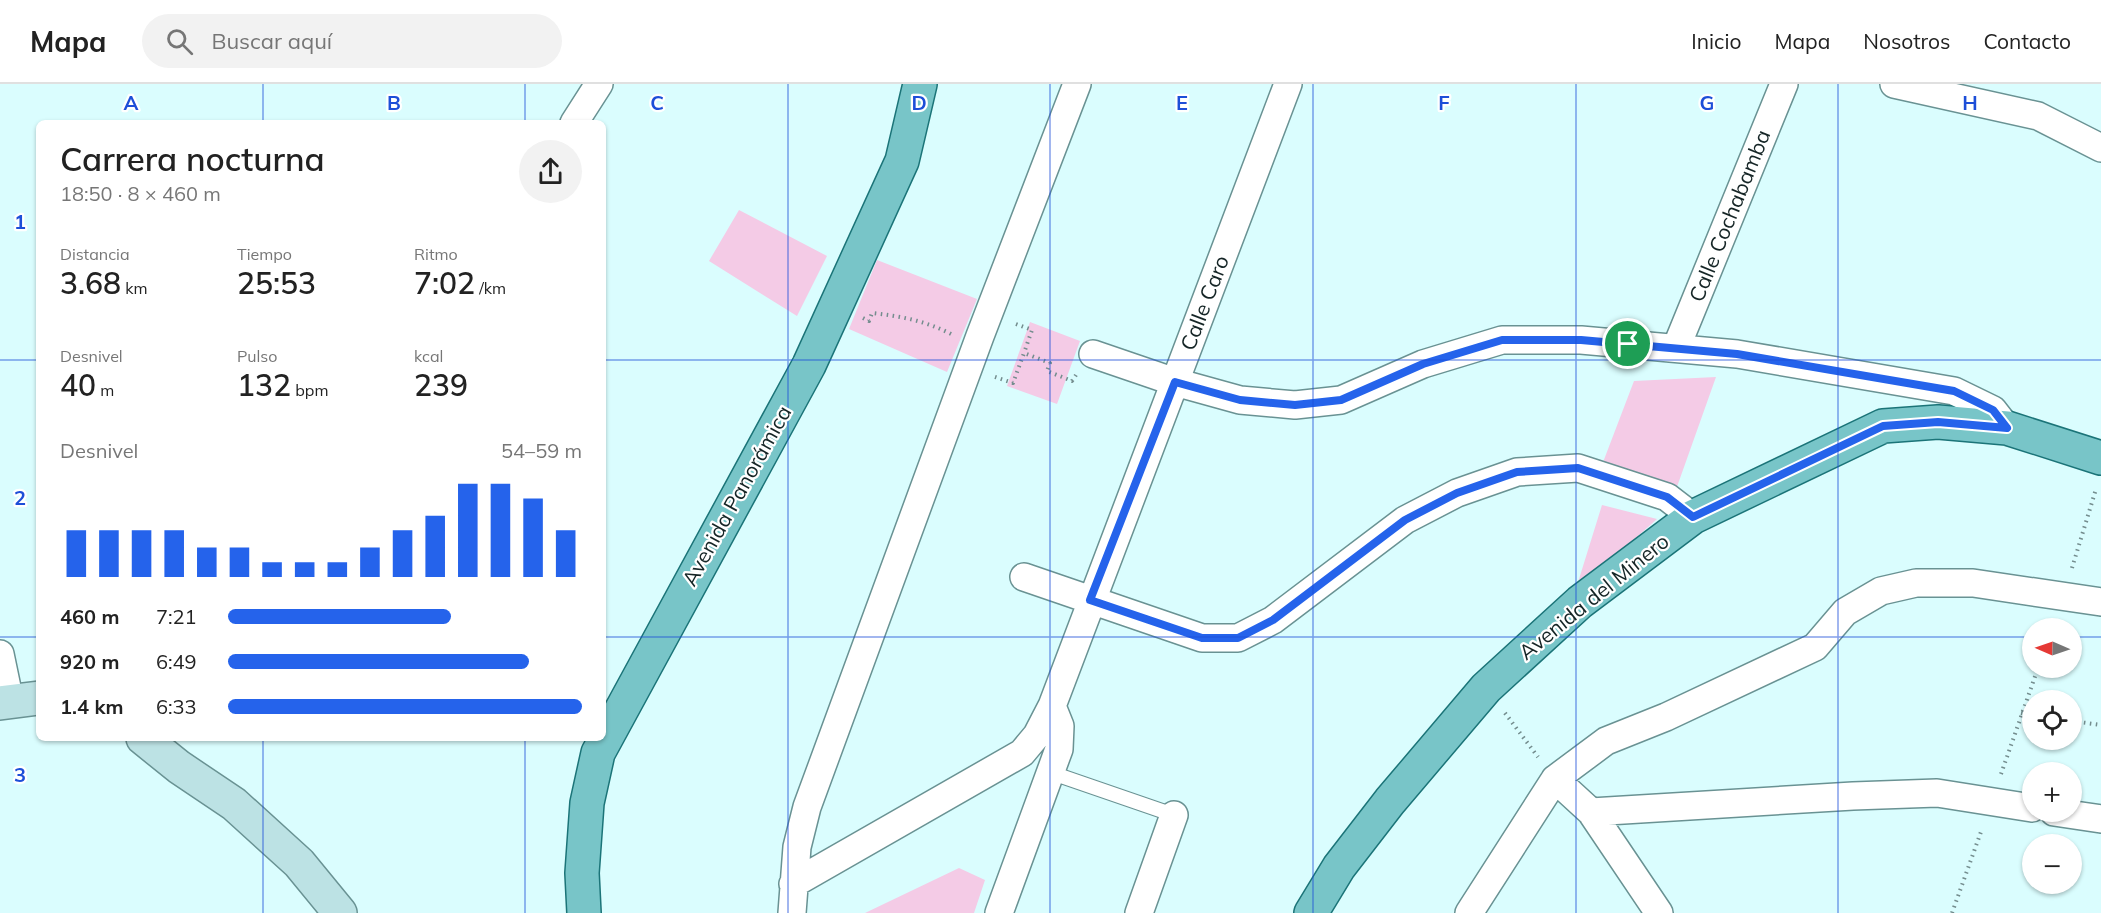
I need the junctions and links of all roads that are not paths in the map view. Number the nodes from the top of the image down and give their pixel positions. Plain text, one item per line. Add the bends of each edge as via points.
1 (598, 84) edge
2 (920, 84) edge
3 (1077, 84) edge
4 (1288, 84) edge
5 (1784, 84) edge
6 (1894, 84) edge
7 (576, 120) edge
8 (2101, 148) edge
9 (1676, 348) junction
10 (1093, 354) dead end
11 (1175, 382) junction
12 (2007, 428) junction
13 (2099, 471) edge
14 (1693, 517) junction
15 (1024, 577) dead end
16 (1090, 600) junction
17 (2101, 602) edge
18 (0, 654) edge
19 (16, 701) edge
20 (1052, 706) junction
21 (606, 738) edge
22 (147, 741) edge
23 (605, 741) edge
24 (1052, 773) junction
25 (1556, 778) junction
26 (2022, 806) edge
27 (1591, 812) junction
28 (1174, 814) joint
29 (2082, 816) edge
30 (2101, 819) edge
31 (793, 884) junction
32 (340, 913) edge
33 (584, 913) edge
34 (792, 913) edge
35 (999, 913) edge
36 (1139, 913) edge
37 (1311, 913) edge
38 (1469, 913) edge
39 (1659, 913) edge

1 - 7 street
2 - 21 main road, Avenida Panorámica via 902,161 809,364
3 - 31 street via 807,807
4 - 11 street, Calle Caro
5 - 9 street, Calle Cochabamba
6 - 8 street via 2038,116
9 - 11 street via 1581,340 1502,340 1423,364 1341,400 1295,405 1240,400
9 - 12 street via 1737,354 1954,391 1993,410
10 - 11 street
11 - 16 street, Calle Caro
12 - 13 main road, Avenida del Minero
12 - 14 main road, Avenida del Minero via 1938,422 1883,426
14 - 16 street via 1667,497 1578,468 1517,472 1457,493 1405,520 1273,620 1238,638 1202,638
14 - 37 main road, Avenida del Minero via 1581,602 1486,688 1390,801
15 - 16 street
16 - 20 street, Calle Caro
17 - 25 street via 1973,584 1916,584 1881,591 1845,612 1815,647 1606,741
18 - 19 street
20 - 24 street via 1060,726
20 - 31 street, Calle Caro via 1022,753
22 - 32 street via 234,804 299,863
23 - 33 main road, Avenida Panorámica via 598,753 587,803 582,873
24 - 28 lane
24 - 35 street
25 - 27 street
25 - 38 street
26 - 27 street via 1937,793
27 - 39 street
28 - 36 street
29 - 30 street
31 - 34 street

